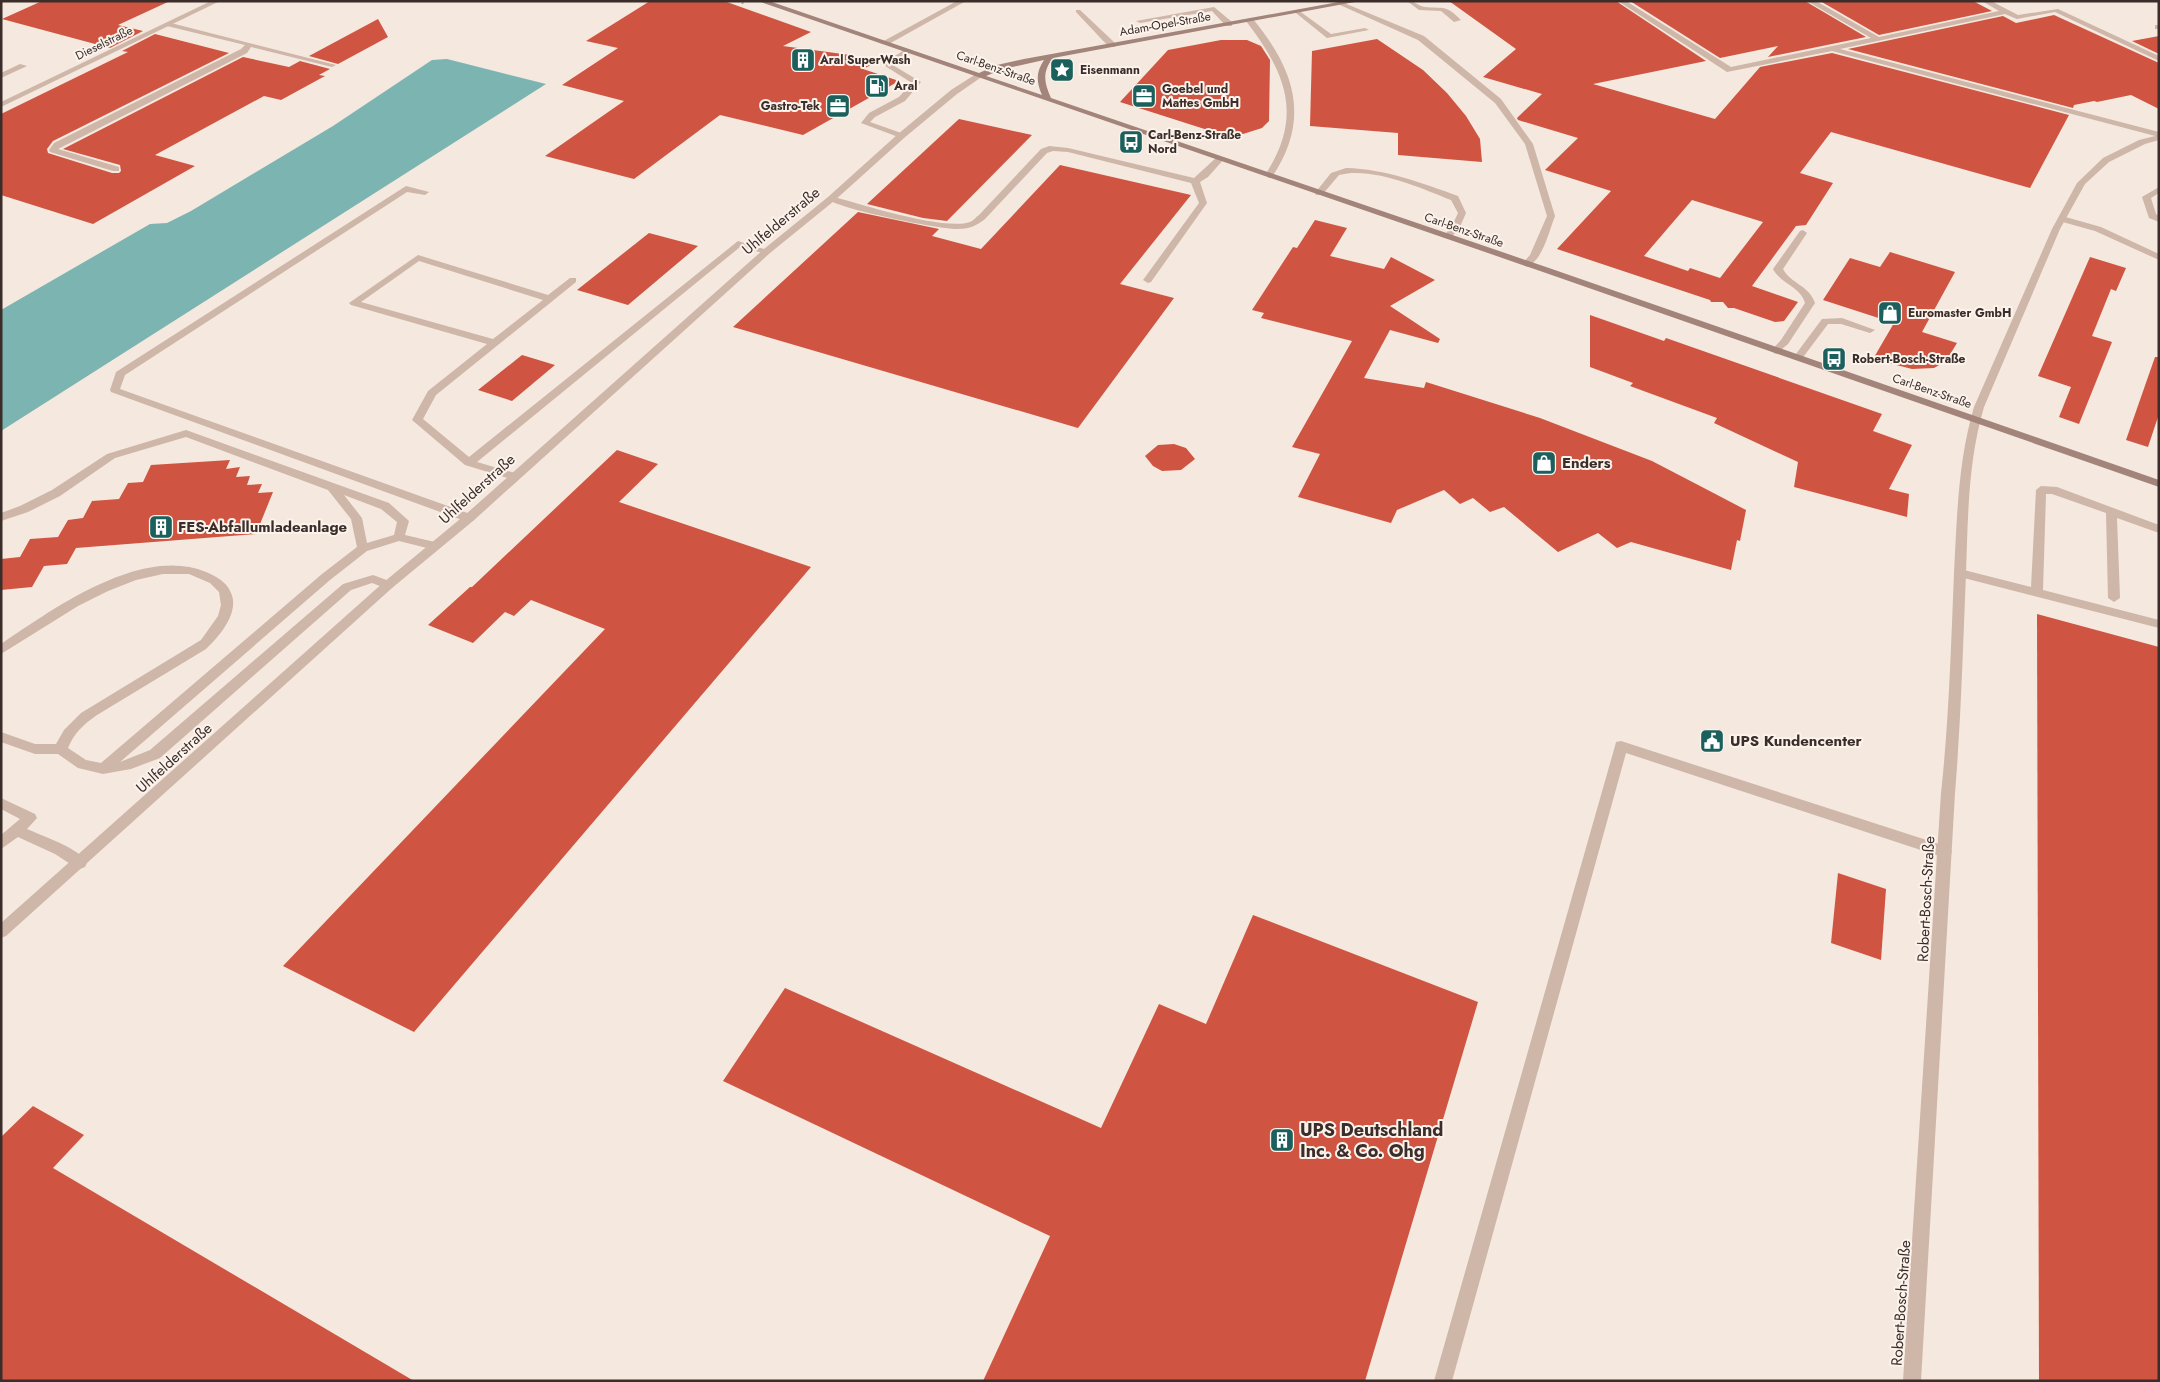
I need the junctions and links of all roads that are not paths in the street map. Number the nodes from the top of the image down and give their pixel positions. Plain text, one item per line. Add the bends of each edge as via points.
1 (217, 1) edge
2 (761, 1) edge
3 (963, 1) edge
4 (1357, 1) edge
5 (1410, 1) edge
6 (1621, 1) edge
7 (1810, 1) edge
8 (1984, 1) edge
9 (1342, 4) junction
10 (1078, 11) dead end
11 (1298, 12) junction
12 (2006, 12) junction
13 (1457, 20) dead end
14 (1140, 21) dead end
15 (1250, 21) junction
16 (170, 24) junction
17 (1229, 24) junction
18 (1365, 30) dead end
19 (1878, 40) junction
20 (884, 43) junction
21 (249, 44) junction
22 (1112, 46) junction
23 (1832, 49) junction
24 (909, 51) junction
25 (1051, 56) junction
26 (2159, 59) edge
27 (23, 66) dead end
28 (332, 66) dead end
29 (1, 76) edge
30 (979, 76) junction
31 (1048, 99) junction
32 (1, 105) edge
33 (901, 136) junction
34 (2159, 136) edge
35 (1220, 159) junction
36 (116, 169) dead end
37 (1269, 175) junction
38 (1195, 181) junction
39 (2159, 189) edge
40 (424, 192) dead end
41 (1319, 193) junction
42 (831, 199) junction
43 (2062, 219) junction
44 (2159, 219) edge
45 (1803, 233) dead end
46 (1446, 237) junction
47 (767, 251) junction
48 (2159, 257) edge
49 (1526, 264) junction
50 (573, 280) dead end
51 (1148, 280) dead end
52 (550, 299) junction
53 (1870, 330) dead end
54 (495, 343) junction
55 (1776, 350) junction
56 (1798, 358) junction
57 (1975, 420) junction
58 (469, 462) junction
59 (514, 476) junction
60 (2159, 484) edge
61 (332, 487) junction
62 (2112, 512) junction
63 (1, 517) edge
64 (469, 518) junction
65 (2159, 529) edge
66 (398, 537) junction
67 (435, 546) junction
68 (363, 548) junction
69 (1960, 573) junction
70 (388, 585) junction
71 (2038, 593) junction
72 (2114, 598) dead end
73 (2159, 624) edge
74 (1, 650) edge
75 (1, 737) edge
76 (61, 749) junction
77 (103, 770) junction
78 (1, 803) edge
79 (16, 830) junction
80 (1, 842) edge
81 (1945, 852) junction
82 (80, 863) junction
83 (1, 932) edge
84 (1443, 1381) edge
85 (1912, 1381) edge

1 - 16 street, Dieselstraße
2 - 20 main road, Carl-Benz-Straße
3 - 20 street
4 - 9 main road, Adam-Opel-Straße
5 - 13 street via 1421,9 1443,9
6 - 23 street via 1730,70
7 - 19 street
8 - 12 street
9 - 11 main road, Adam-Opel-Straße
9 - 49 street via 1421,38 1498,101 1529,144 1551,216 1534,256
10 - 22 street
11 - 15 main road, Adam-Opel-Straße
11 - 18 street via 1330,36
12 - 19 street
12 - 26 street via 2017,17 2056,10
14 - 17 street via 1214,10
15 - 17 main road, Adam-Opel-Straße
15 - 37 street via 1273,50 1289,90 1291,119 1288,140
16 - 21 street
16 - 32 street, Dieselstraße
17 - 22 main road, Adam-Opel-Straße
19 - 23 street
20 - 24 main road, Carl-Benz-Straße
21 - 28 street
21 - 36 street via 244,51 52,150
22 - 25 main road, Adam-Opel-Straße
23 - 34 street
24 - 30 main road, Carl-Benz-Straße
24 - 33 street via 886,64 916,82 902,99 872,115 865,123
25 - 30 main road, Adam-Opel-Straße via 1011,64
25 - 31 main road via 1041,69 1039,78
27 - 29 street
30 - 31 main road, Carl-Benz-Straße
30 - 33 street, Uhlfelderstraße via 954,92
31 - 35 main road, Carl-Benz-Straße
33 - 42 street, Uhlfelderstraße
34 - 43 street, Robert-Bosch-Straße via 2106,160 2093,171 2081,183
35 - 37 main road, Carl-Benz-Straße
35 - 38 street via 1200,180
37 - 41 main road, Carl-Benz-Straße
38 - 42 street via 1052,148 1044,151 982,217 969,225 927,223
38 - 51 street via 1203,203
39 - 44 street via 2146,198 2152,216
40 - 64 street via 406,189 398,194 120,374 115,390
41 - 46 main road, Carl-Benz-Straße
41 - 46 street via 1335,173 1347,170 1366,171 1422,185 1455,198 1462,213 1455,229
42 - 47 street, Uhlfelderstraße
43 - 48 street via 2098,229
43 - 57 street, Robert-Bosch-Straße via 2019,312
45 - 55 street via 1778,269 1784,278 1806,294 1810,304
46 - 49 main road, Carl-Benz-Straße
47 - 58 street via 738,244
47 - 59 street, Uhlfelderstraße
49 - 55 main road, Carl-Benz-Straße
50 - 52 street
52 - 54 street
52 - 54 street via 418,258 354,303
53 - 56 street via 1842,321 1825,321
54 - 58 street via 432,393 417,420
55 - 56 main road, Carl-Benz-Straße
56 - 57 main road, Carl-Benz-Straße
57 - 60 main road, Carl-Benz-Straße
57 - 69 street, Robert-Bosch-Straße via 1964,482
58 - 59 street
59 - 64 street, Uhlfelderstraße
61 - 63 street via 186,433 111,456 56,493
61 - 66 street via 385,506 403,521
61 - 68 street via 356,518
62 - 65 street
62 - 71 street via 2053,490 2042,490
62 - 72 street
64 - 67 street, Uhlfelderstraße
66 - 67 street
66 - 68 street
67 - 70 street, Uhlfelderstraße
68 - 77 street
69 - 71 street
69 - 81 street, Robert-Bosch-Straße
70 - 77 street via 373,579 347,587 155,754 137,764
70 - 82 street, Uhlfelderstraße
71 - 73 street
74 - 76 street via 70,604 150,572 168,569 197,573 221,585 228,594 224,616 202,646 85,716 64,737
75 - 76 street via 35,750
76 - 77 street via 77,762
78 - 79 street via 30,818
79 - 80 street
79 - 82 street
81 - 84 street via 1621,746
81 - 85 street, Robert-Bosch-Straße
82 - 83 street, Uhlfelderstraße

